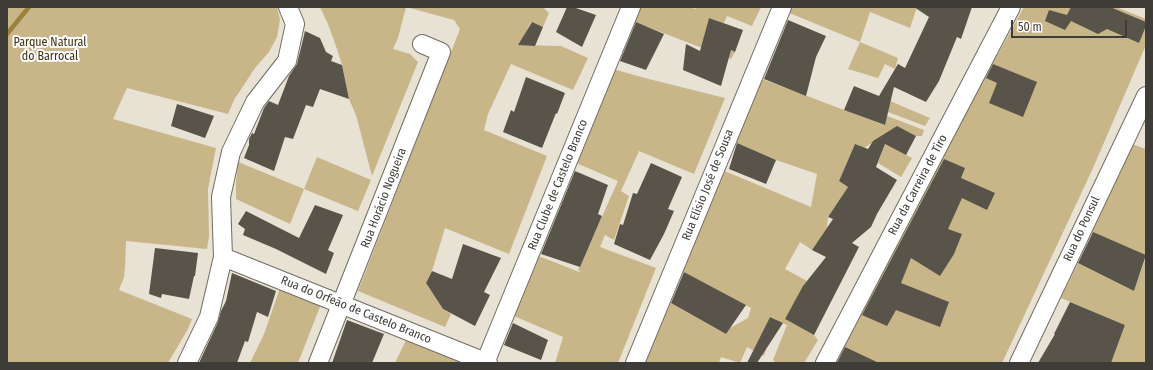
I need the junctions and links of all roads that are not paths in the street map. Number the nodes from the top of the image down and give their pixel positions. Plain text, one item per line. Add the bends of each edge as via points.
1 (288, 7) edge
2 (631, 7) edge
3 (782, 7) edge
4 (1011, 7) edge
5 (422, 44) dead end
6 (1146, 96) edge
7 (223, 257) junction
8 (342, 304) junction
9 (187, 363) edge
10 (318, 363) edge
11 (486, 363) edge
12 (635, 363) edge
13 (824, 363) edge
14 (1019, 363) edge

1 - 7 street via 295,24 287,61 255,102 231,152 221,197
2 - 11 street, Rua Clube de Castelo Branco
3 - 12 street, Rua Elísio José de Sousa
4 - 13 street, Rua da Carreira de Tiro
5 - 8 street, Rua Horácio Nogueira via 441,52
6 - 14 street, Rua do Ponsul
7 - 8 street, Rua do Orfeão de Castelo Branco
7 - 9 street via 209,317
8 - 10 street, Rua Horácio Nogueira
8 - 11 street, Rua do Orfeão de Castelo Branco

